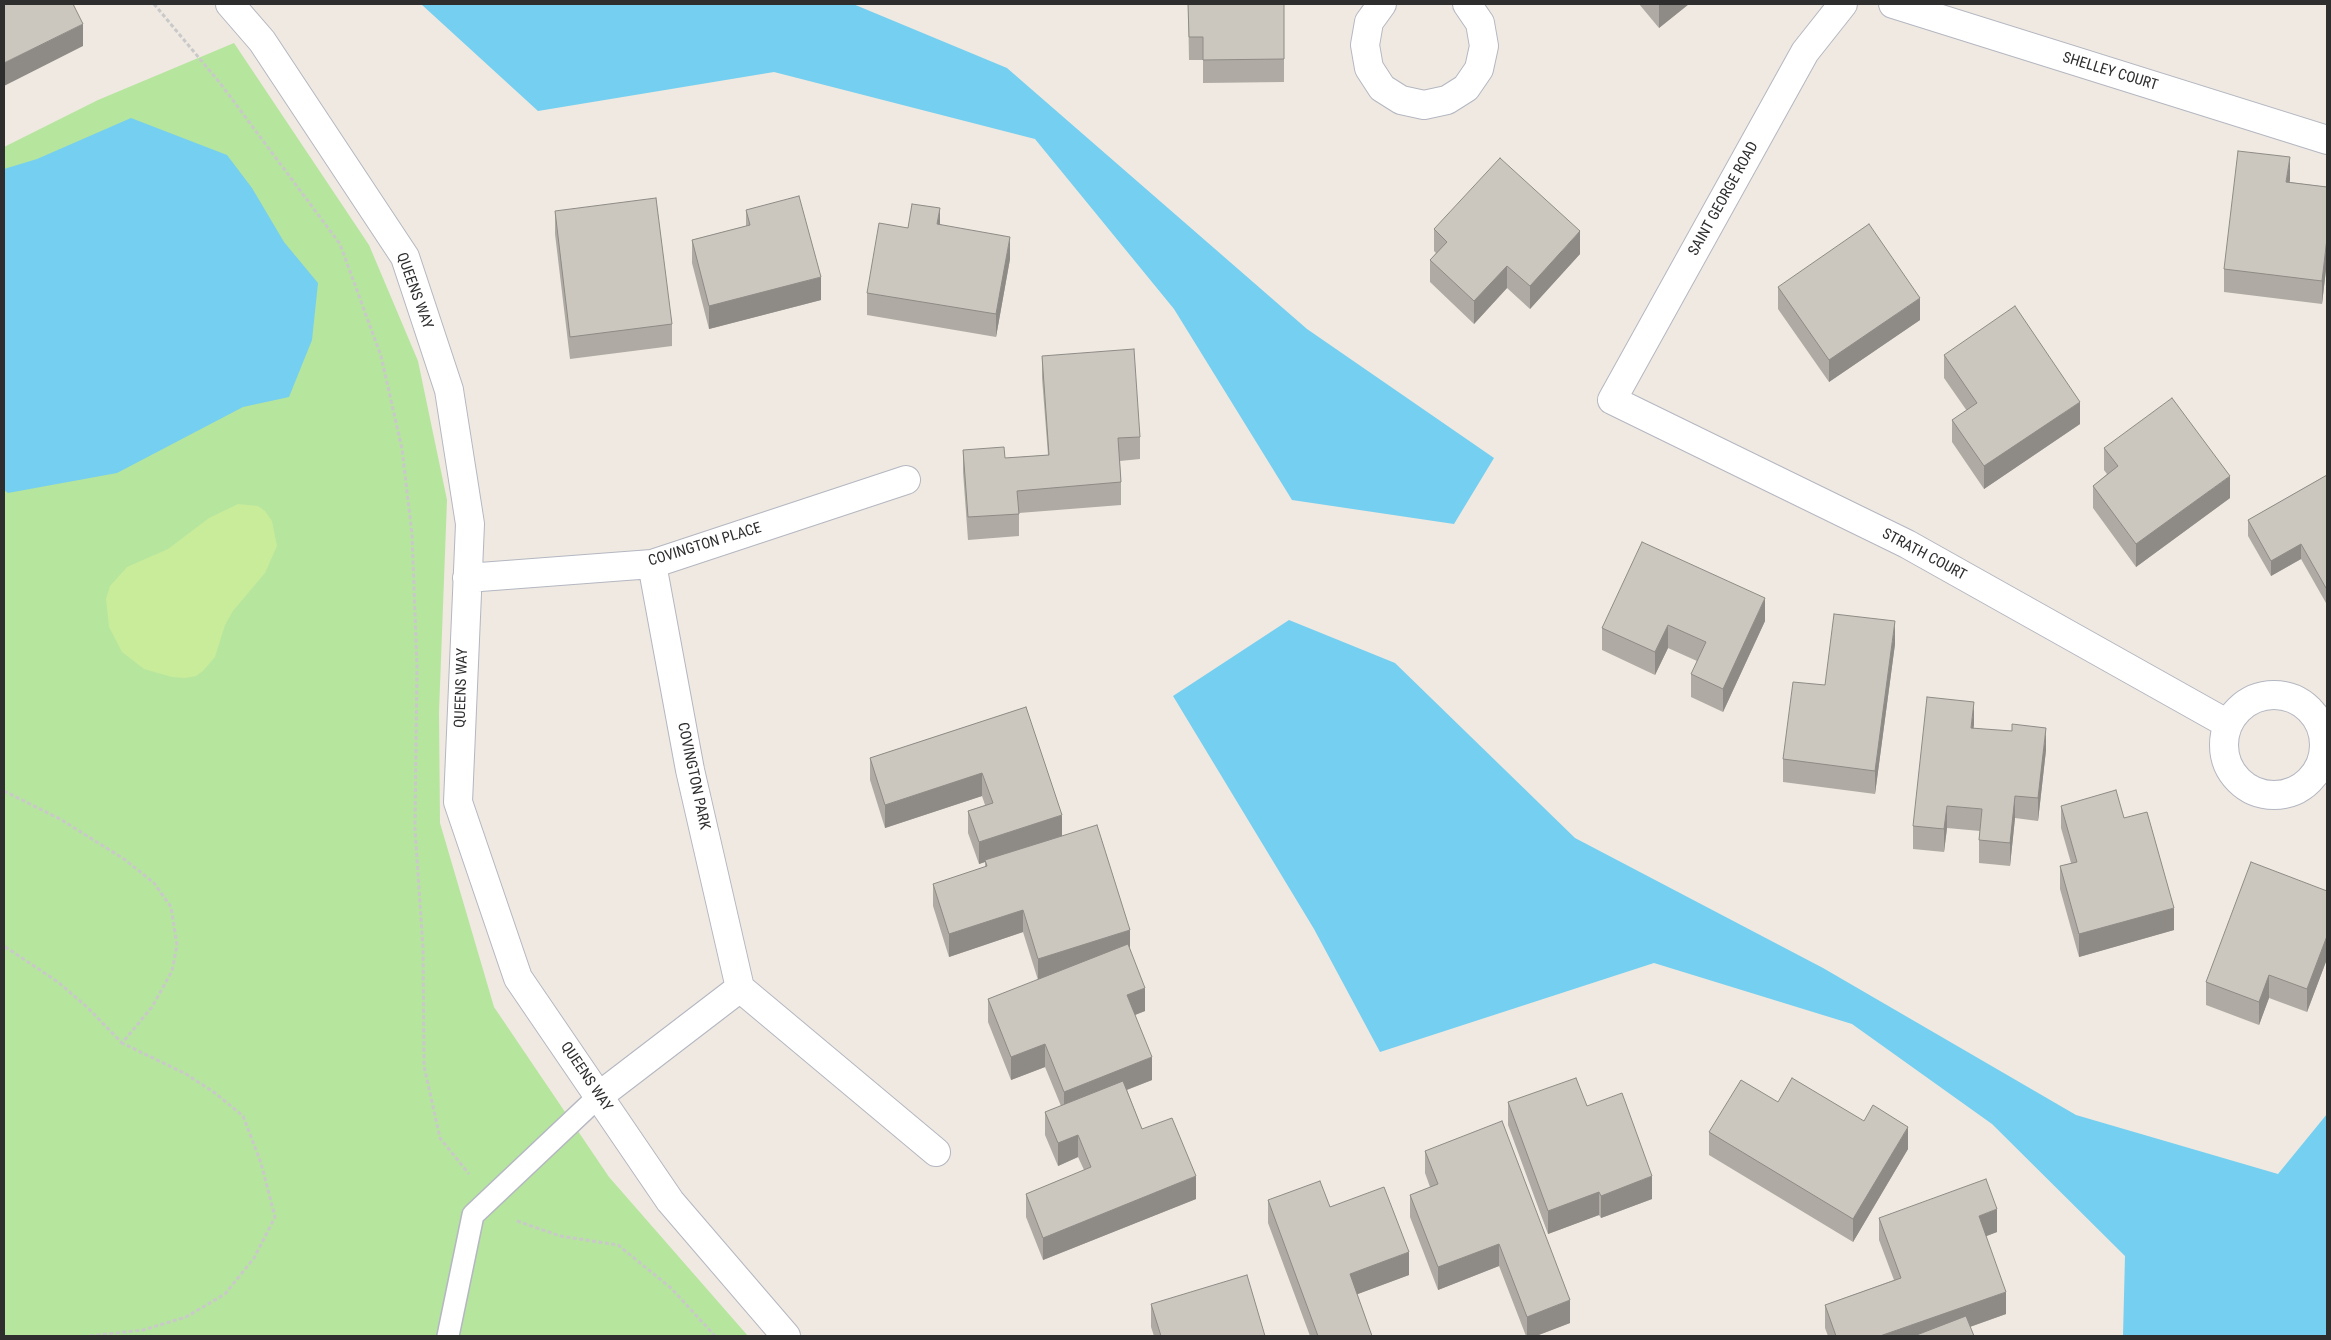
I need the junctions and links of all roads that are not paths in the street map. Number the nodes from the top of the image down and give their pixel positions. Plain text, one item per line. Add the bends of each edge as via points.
1 (230, 4) edge
2 (1382, 4) edge
3 (1467, 4) edge
4 (1843, 4) edge
5 (1892, 4) edge
6 (2327, 140) edge
7 (1612, 400) joint
8 (906, 480) dead end
9 (652, 564) junction
10 (467, 578) junction
11 (2228, 724) dead end
12 (740, 988) junction
13 (599, 1096) junction
14 (936, 1152) dead end
15 (448, 1336) edge
16 (786, 1336) edge

1 - 10 street, QUEENS WAY via 262,41 404,257 449,390 470,524
2 - 3 street via 1369,22 1365,45 1369,68 1382,88 1401,100 1424,105 1447,100 1466,88 1480,69 1484,46 1480,23
4 - 7 street, SAINT GEORGE ROAD via 1805,52
5 - 6 street, SHELLEY COURT
7 - 11 street, STRATH COURT via 1907,544
8 - 9 street, COVINGTON PLACE
9 - 10 street, COVINGTON PLACE
9 - 12 street, COVINGTON PARK via 690,770
10 - 13 street, QUEENS WAY via 458,802 518,978
12 - 13 street
12 - 14 street
13 - 15 lane via 473,1216
13 - 16 street, QUEENS WAY via 670,1200

